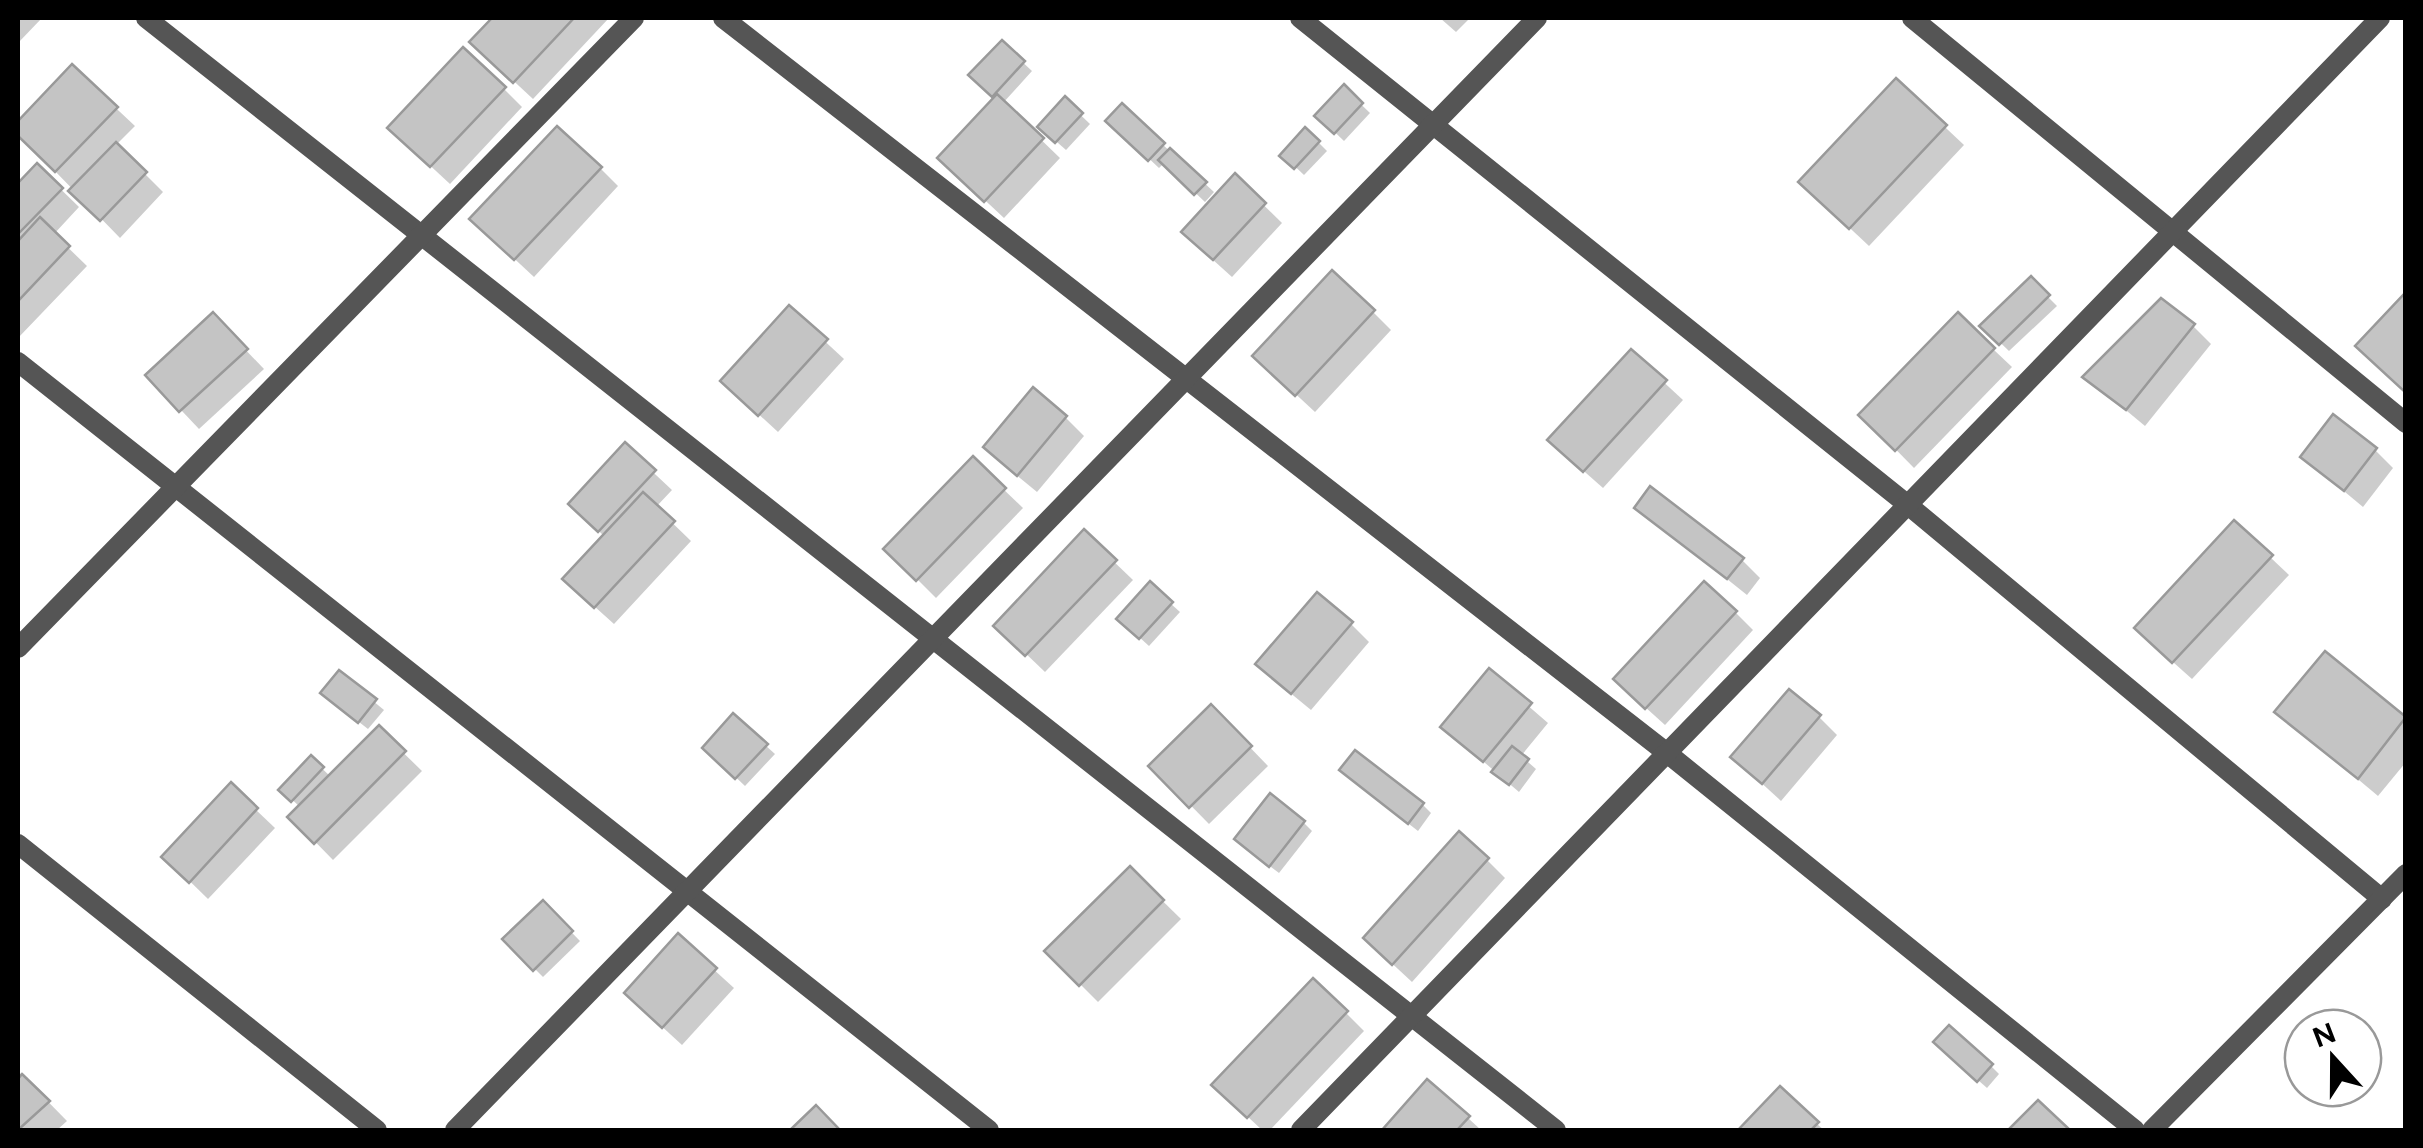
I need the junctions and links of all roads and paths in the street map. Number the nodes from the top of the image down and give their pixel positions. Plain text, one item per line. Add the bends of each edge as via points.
1 (146, 18) edge
2 (634, 18) edge
3 (723, 18) edge
4 (1300, 18) edge
5 (1537, 18) edge
6 (1912, 18) edge
7 (2380, 18) edge
8 (1434, 124) junction
9 (2172, 234) junction
10 (421, 235) junction
11 (18, 362) edge
12 (1186, 379) junction
13 (2406, 424) edge
14 (175, 487) junction
15 (1908, 505) junction
16 (933, 639) junction
17 (18, 648) edge
18 (1666, 753) junction
19 (18, 844) edge
20 (2406, 874) edge
21 (687, 892) junction
22 (2382, 900) junction
23 (1412, 1016) junction
24 (377, 1130) edge
25 (455, 1130) edge
26 (989, 1130) edge
27 (1301, 1130) edge
28 (1556, 1130) edge
29 (2135, 1130) edge
30 (2152, 1130) edge

1 - 10 street
2 - 10 street
3 - 12 street
4 - 8 street
5 - 8 street
6 - 9 street
7 - 9 street
8 - 12 street
8 - 15 street
9 - 13 street
9 - 15 street
10 - 14 street
10 - 16 street
11 - 14 street
12 - 16 street
12 - 18 street
14 - 17 street
14 - 21 street
15 - 18 street
15 - 22 street
16 - 21 street
16 - 23 street
18 - 23 street
18 - 29 street
19 - 24 street
20 - 22 street
21 - 25 street
21 - 26 street
22 - 30 street
23 - 27 street
23 - 28 street

